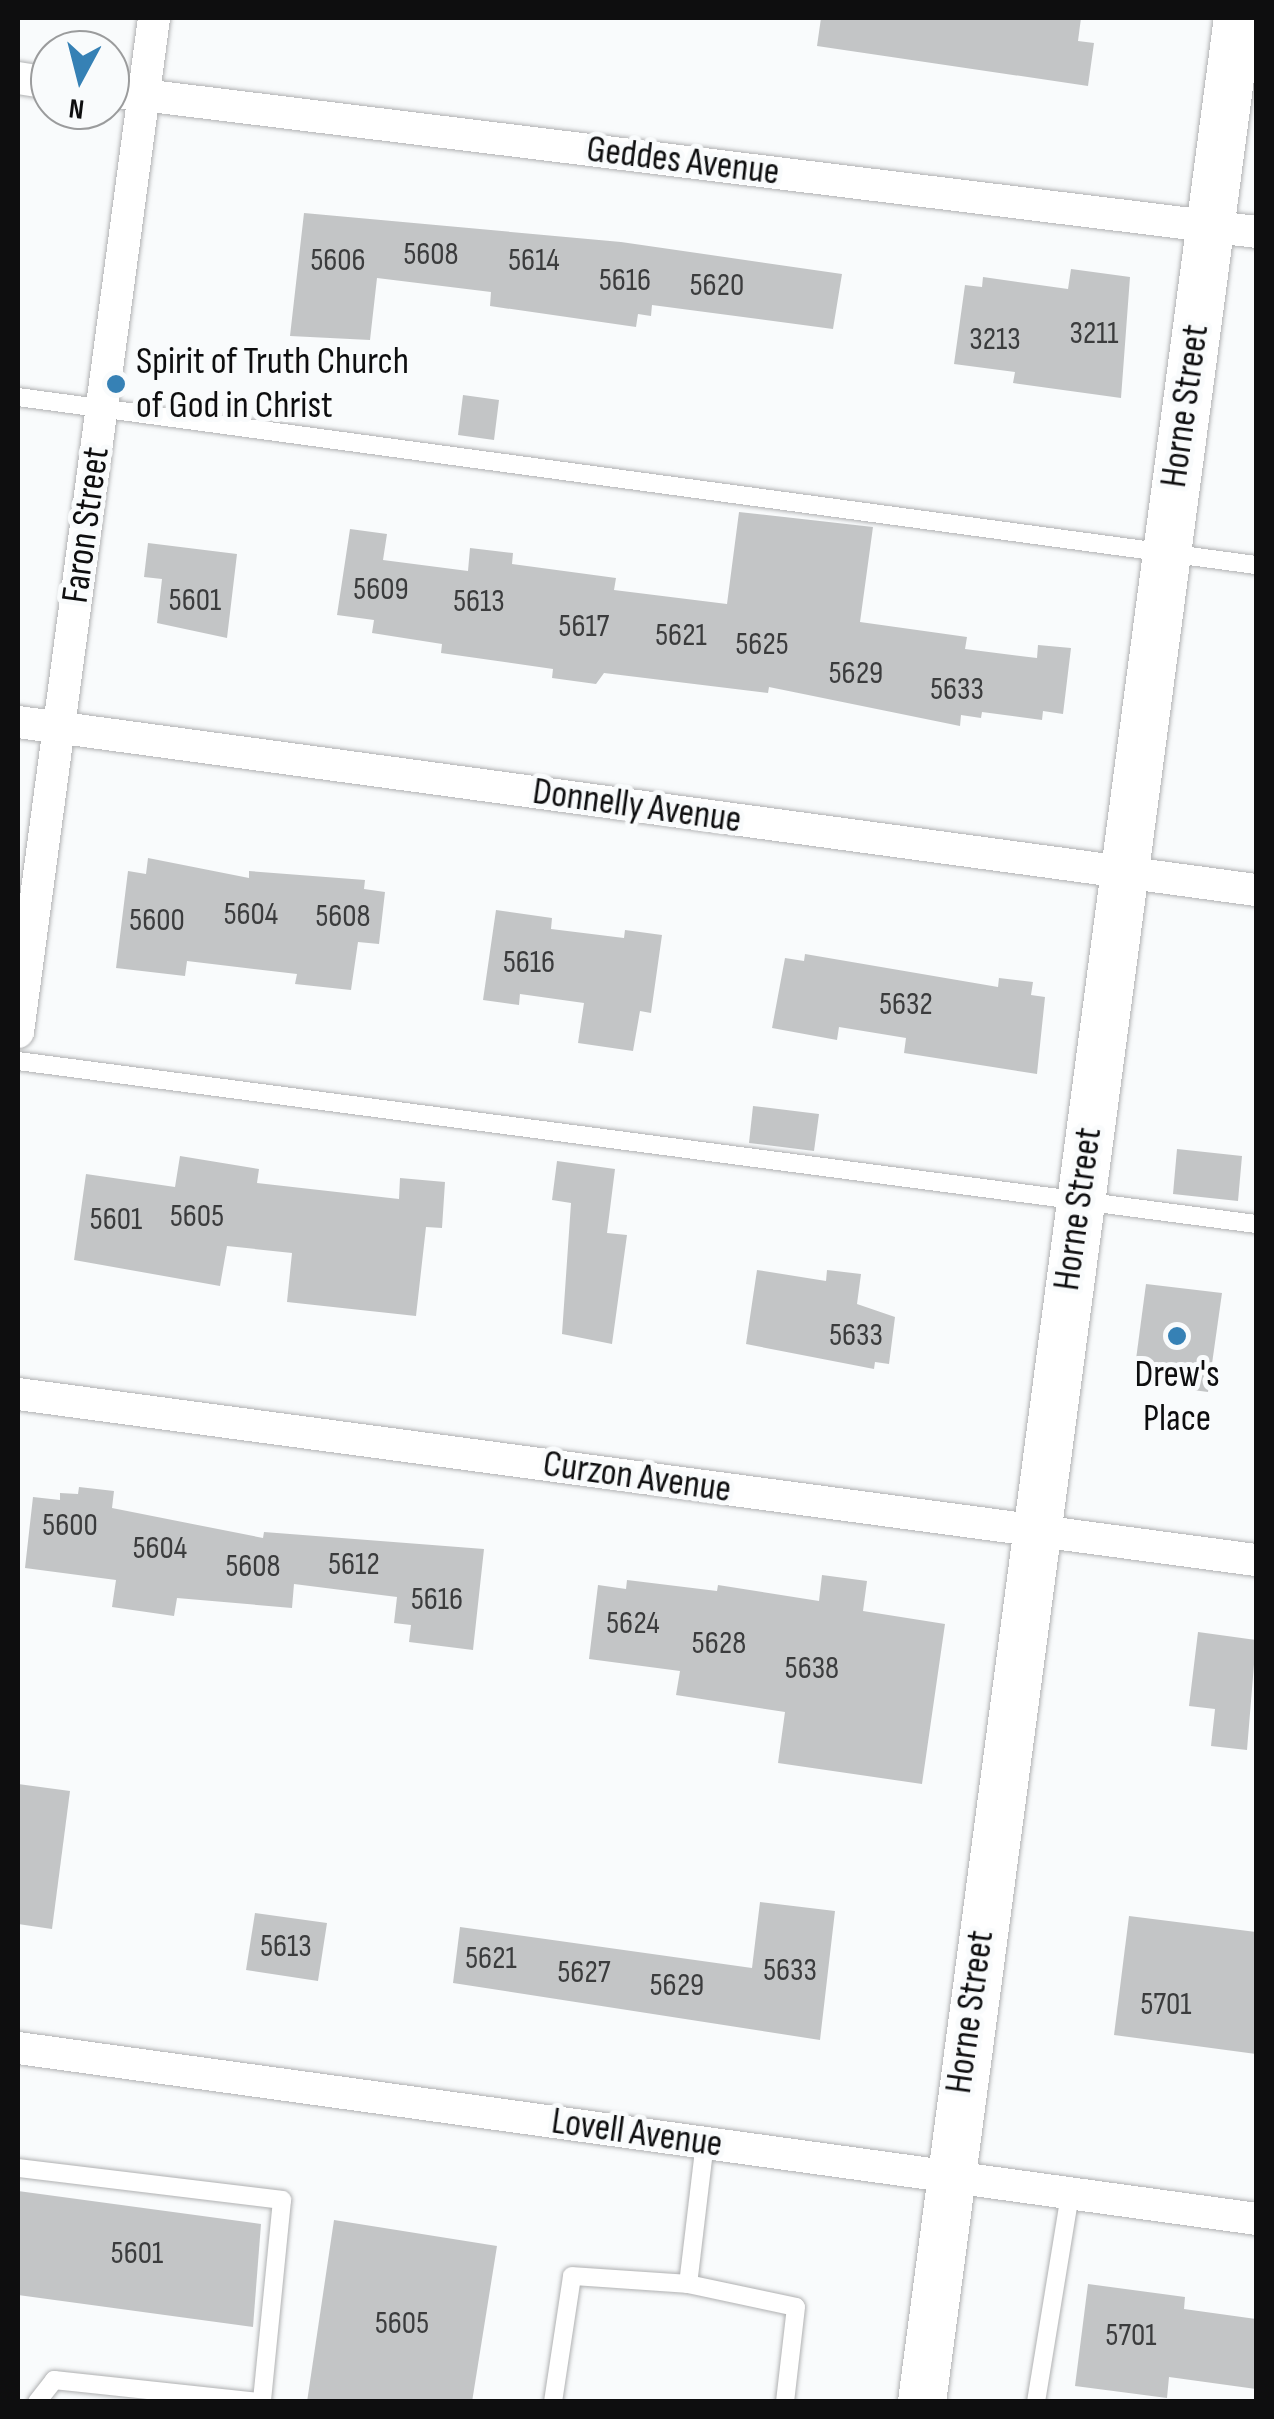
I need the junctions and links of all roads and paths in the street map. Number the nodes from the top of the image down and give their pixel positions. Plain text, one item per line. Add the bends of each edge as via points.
1 (154, 18) edge
2 (1238, 18) edge
3 (130, 94) edge
4 (143, 96) junction
5 (1210, 226) junction
6 (1256, 232) edge
7 (18, 397) edge
8 (101, 408) junction
9 (1165, 554) junction
10 (1256, 564) edge
11 (18, 722) edge
12 (58, 727) junction
13 (1123, 872) junction
14 (1256, 890) edge
15 (18, 1032) edge
16 (18, 1060) edge
17 (1079, 1200) junction
18 (1256, 1224) edge
19 (18, 1394) edge
20 (1034, 1530) junction
21 (1256, 1560) edge
22 (18, 2048) edge
23 (705, 2142) junction
24 (18, 2168) edge
25 (948, 2178) junction
26 (1070, 2194) junction
27 (1256, 2220) edge
28 (688, 2284) junction
29 (37, 2402) edge
30 (262, 2402) edge
31 (553, 2402) edge
32 (784, 2402) edge
33 (922, 2402) edge
34 (1036, 2402) edge

1 - 4 street, Faron Street
2 - 5 street, Horne Street
3 - 4 street, Geddes Avenue
4 - 5 street, Geddes Avenue
4 - 8 street, Faron Street
5 - 6 street, Geddes Avenue
5 - 9 street, Horne Street
7 - 8 lane
8 - 9 lane
8 - 12 street, Faron Street
9 - 10 lane
9 - 13 street, Horne Street
11 - 12 street, Donnelly Avenue
12 - 13 street, Donnelly Avenue
12 - 15 street, Faron Street
13 - 14 street, Donnelly Avenue
13 - 17 street, Horne Street
16 - 17 lane
17 - 18 lane
17 - 20 street, Horne Street
19 - 20 street, Curzon Avenue
20 - 21 street, Curzon Avenue
20 - 25 street, Horne Street
22 - 23 street, Lovell Avenue
23 - 25 street, Lovell Avenue
23 - 28 lane
24 - 30 lane via 282,2200
25 - 26 street, Lovell Avenue
25 - 33 street, Horne Street
26 - 27 street, Lovell Avenue
26 - 34 lane
28 - 31 lane via 572,2276
28 - 32 lane via 796,2308
29 - 30 lane via 54,2380

